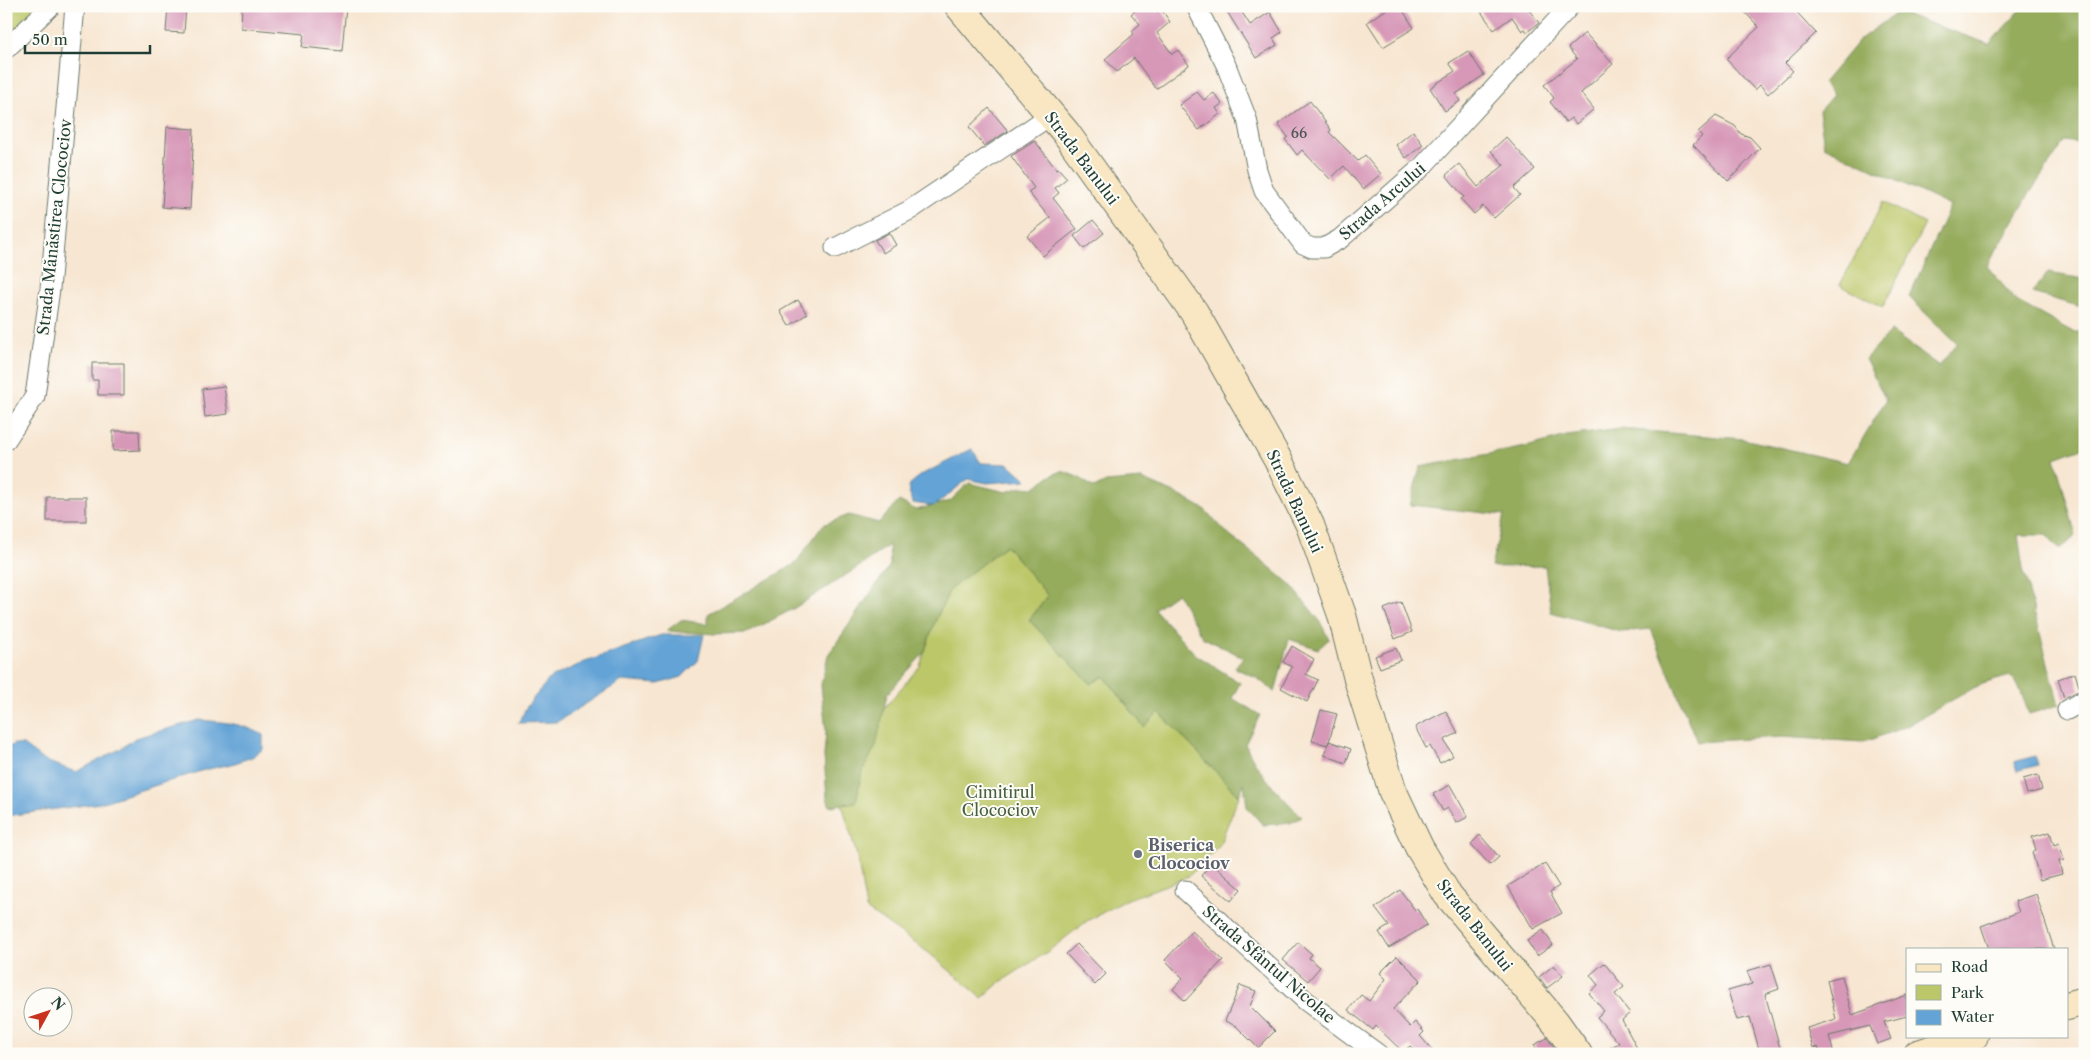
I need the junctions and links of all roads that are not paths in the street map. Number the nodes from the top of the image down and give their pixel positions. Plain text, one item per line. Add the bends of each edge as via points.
1 (51, 6) edge
2 (75, 6) edge
3 (959, 6) edge
4 (1196, 6) edge
5 (1570, 6) edge
6 (6, 49) edge
7 (1051, 115) junction
8 (836, 248) dead end
9 (6, 440) edge
10 (2085, 700) edge
11 (2067, 710) dead end
12 (1185, 890) dead end
13 (2085, 1001) edge
14 (2068, 1006) edge
15 (1968, 1038) edge
16 (1922, 1053) edge
17 (1378, 1054) edge
18 (1578, 1054) edge

1 - 6 street
2 - 9 street, Strada Mănăstirea Clocociov via 50,289 35,396
3 - 7 street, Strada Banului
4 - 5 street, Strada Arcului via 1226,64 1247,118 1264,191 1303,244 1324,248 1340,239 1421,168
7 - 8 street via 910,210
7 - 18 street, Strada Banului via 1194,312 1278,460 1310,525 1342,616 1393,792 1419,847 1447,894 1556,1023
10 - 11 street
12 - 17 street, Strada Sfântul Nicolae via 1306,1001
13 - 14 street
15 - 16 street

